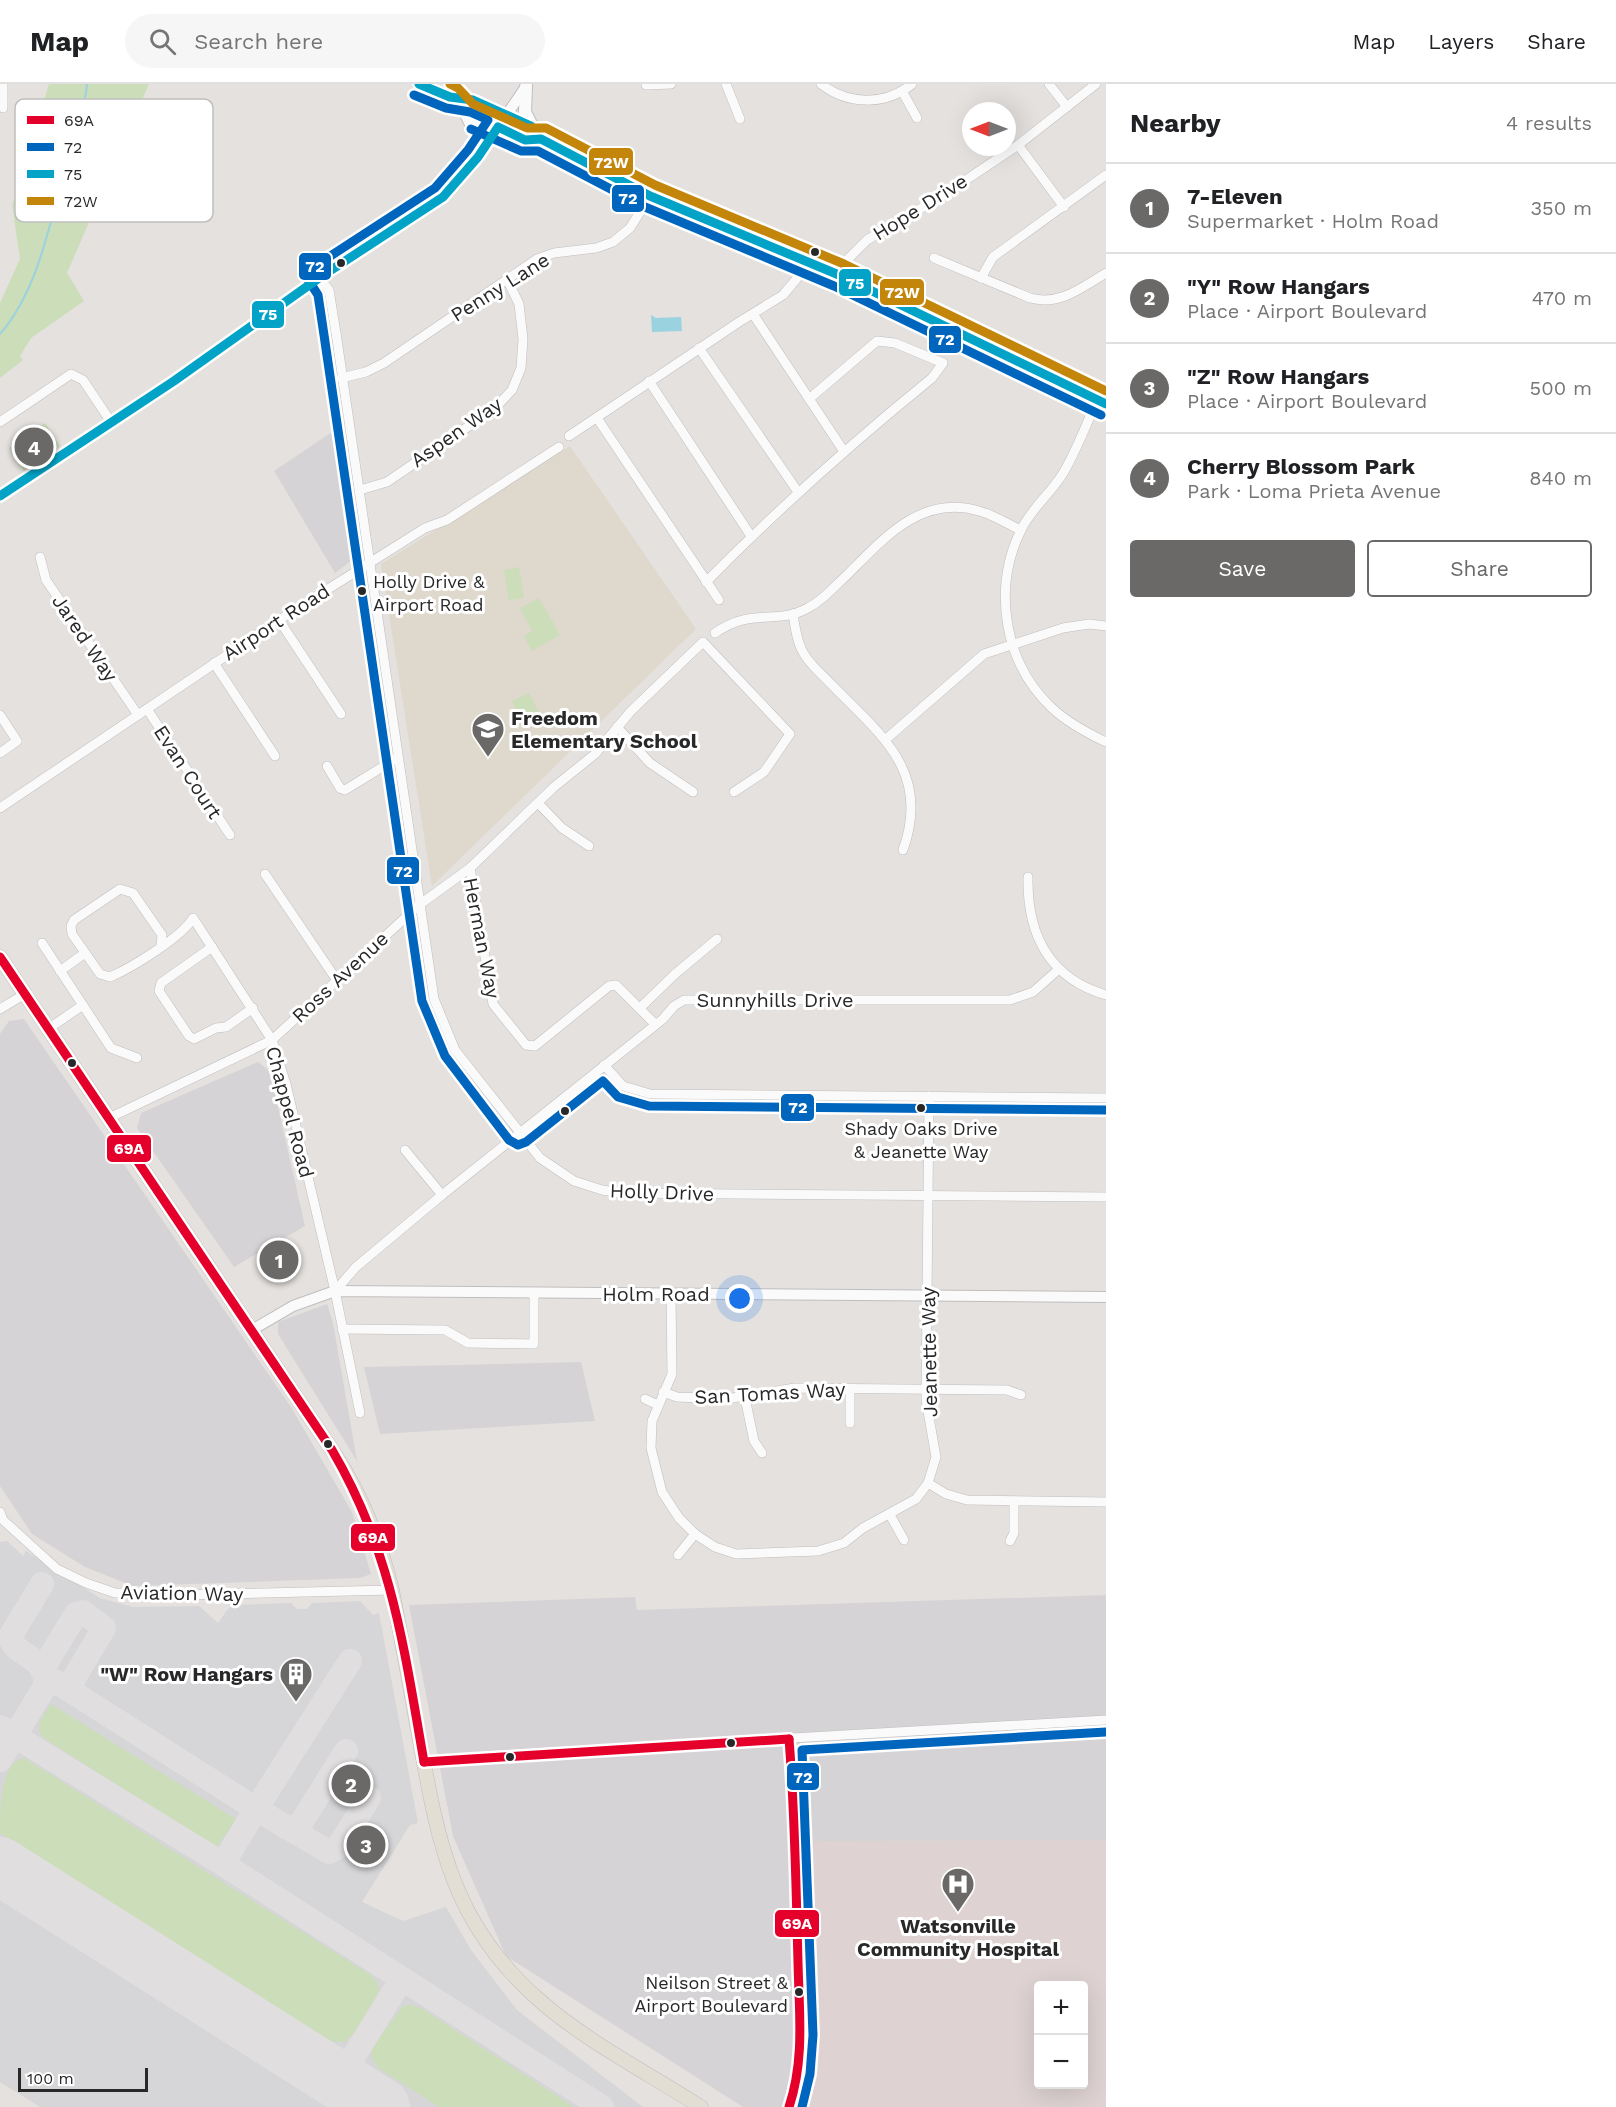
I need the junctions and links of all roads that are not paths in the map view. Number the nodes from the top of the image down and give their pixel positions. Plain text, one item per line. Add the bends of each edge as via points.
1 (3, 84) edge
2 (419, 84) edge
3 (671, 84) edge
4 (726, 84) edge
5 (822, 84) edge
6 (912, 84) edge
7 (1049, 84) edge
8 (1096, 84) edge
9 (646, 85) edge
10 (527, 86) edge
11 (902, 91) junction
12 (450, 97) junction
13 (3, 108) dead end
14 (1067, 108) junction
15 (466, 114) junction
16 (506, 115) junction
17 (917, 118) dead end
18 (740, 119) dead end
19 (532, 126) junction
20 (498, 128) junction
21 (541, 139) junction
22 (1018, 144) junction
23 (478, 157) junction
24 (1106, 175) edge
25 (650, 196) junction
26 (1064, 207) junction
27 (934, 258) dead end
28 (806, 260) junction
29 (1106, 273) edge
30 (839, 275) junction
31 (319, 278) junction
32 (981, 278) junction
33 (507, 279) junction
34 (753, 314) junction
35 (699, 348) junction
36 (341, 378) junction
37 (649, 381) junction
38 (809, 399) junction
39 (1102, 402) edge
40 (597, 418) junction
41 (0, 422) edge
42 (111, 422) junction
43 (569, 436) dead end
44 (559, 447) dead end
45 (843, 450) junction
46 (360, 490) junction
47 (798, 492) junction
48 (0, 496) edge
49 (1021, 530) junction
50 (751, 536) junction
51 (40, 557) dead end
52 (369, 562) junction
53 (706, 582) junction
54 (719, 600) dead end
55 (793, 614) junction
56 (279, 620) junction
57 (1106, 626) edge
58 (715, 633) dead end
59 (1013, 645) junction
60 (213, 663) junction
61 (142, 712) junction
62 (341, 714) dead end
63 (0, 715) edge
64 (617, 727) junction
65 (885, 740) junction
66 (1106, 742) edge
67 (0, 753) edge
68 (275, 756) dead end
69 (397, 758) junction
70 (327, 766) dead end
71 (693, 792) dead end
72 (734, 792) dead end
73 (538, 803) junction
74 (0, 808) edge
75 (230, 835) dead end
76 (589, 846) dead end
77 (903, 850) dead end
78 (471, 868) junction
79 (265, 874) dead end
80 (1028, 877) dead end
81 (439, 892) joint
82 (419, 905) junction
83 (717, 939) dead end
84 (42, 943) dead end
85 (161, 945) junction
86 (212, 947) junction
87 (85, 953) junction
88 (0, 957) edge
89 (1059, 969) junction
90 (60, 971) junction
91 (336, 980) junction
92 (25, 994) junction
93 (1106, 995) edge
94 (83, 1005) junction
95 (640, 1007) junction
96 (253, 1008) junction
97 (0, 1010) edge
98 (656, 1024) junction
99 (48, 1029) junction
100 (272, 1040) junction
101 (137, 1058) dead end
102 (604, 1065) junction
103 (929, 1096) junction
104 (1106, 1098) edge
105 (109, 1118) junction
106 (519, 1133) junction
107 (405, 1150) dead end
108 (442, 1195) junction
109 (929, 1196) junction
110 (1106, 1197) edge
111 (335, 1291) junction
112 (534, 1293) junction
113 (671, 1294) junction
114 (928, 1296) junction
115 (1106, 1298) edge
116 (342, 1329) junction
117 (252, 1330) junction
118 (850, 1388) junction
119 (926, 1388) junction
120 (663, 1392) junction
121 (1021, 1395) dead end
122 (745, 1398) junction
123 (645, 1400) dead end
124 (658, 1405) junction
125 (360, 1413) dead end
126 (849, 1423) dead end
127 (762, 1453) dead end
128 (928, 1483) junction
129 (1014, 1502) junction
130 (1106, 1502) edge
131 (0, 1512) edge
132 (890, 1515) junction
133 (695, 1534) junction
134 (904, 1540) dead end
135 (1010, 1541) dead end
136 (678, 1555) dead end
137 (392, 1590) junction
138 (1106, 1720) edge
139 (789, 1739) junction
140 (424, 1762) junction
141 (701, 2107) edge
142 (789, 2107) edge

1 - 13 street
2 - 12 main road
3 - 9 street
4 - 18 street
5 - 11 street via 835,93 863,100 883,99
6 - 11 street
7 - 14 street
8 - 14 street, Hope Drive
10 - 16 street
10 - 19 main road via 525,112
11 - 17 street
12 - 15 main road
12 - 16 main road via 472,100
14 - 22 street, Hope Drive
15 - 20 main road
15 - 23 main road via 476,134
16 - 19 main road
16 - 20 street
19 - 21 main road
20 - 21 main road via 525,140
20 - 23 street
21 - 25 main road
22 - 26 street
22 - 30 street, Hope Drive via 942,196 867,240
23 - 31 street via 443,197
24 - 26 street
25 - 28 main road
25 - 33 street, Penny Lane via 630,228 613,242 547,254
26 - 32 street via 993,257
27 - 32 street
28 - 30 main road
28 - 34 street via 783,296
29 - 32 street via 1050,302
30 - 39 main road
31 - 36 street, Holly Drive via 329,290
31 - 42 street
33 - 36 street, Penny Lane via 377,367
33 - 46 street, Aspen Way via 519,304 523,339 521,368 512,390 494,409 387,482
34 - 35 street
34 - 38 street
35 - 37 street
35 - 47 street
36 - 46 street, Holly Drive
37 - 40 street
37 - 50 street
38 - 45 street
38 - 45 street via 877,342 895,343 944,363 932,378
39 - 49 street via 1061,476
40 - 43 street
40 - 53 street
41 - 42 street via 70,374 83,380
42 - 48 street
44 - 52 street, Airport Road via 447,520 425,528
45 - 47 street
46 - 52 street, Holly Drive
47 - 50 street
49 - 55 street via 976,510 945,508 923,512 896,527 830,592
49 - 59 street via 1005,588
50 - 53 street
51 - 61 street, Jared Way via 45,580
52 - 56 street, Airport Road
52 - 69 street, Holly Drive
53 - 54 street
55 - 58 street via 741,619
55 - 65 street via 799,643 808,660
56 - 60 street, Airport Road
56 - 62 street
57 - 59 street via 1063,628
59 - 65 street via 976,658
59 - 66 street via 1028,678 1052,708 1076,727
60 - 61 street, Airport Road
60 - 68 street
61 - 74 street, Airport Road
61 - 75 street, Evan Court
63 - 67 street via 17,741
64 - 71 street via 650,763
64 - 72 street via 703,642 790,734 764,772
64 - 73 street via 595,754
65 - 77 street via 902,764 911,790 912,820
69 - 70 street via 345,790
69 - 82 street, Holly Drive
73 - 76 street via 562,828
73 - 78 street
78 - 81 street, Herman Way
78 - 95 street, Herman Way via 493,1004 526,1045 535,1046 609,986 616,985
79 - 91 street
80 - 89 street via 1028,909 1033,928
81 - 82 street, Ross Avenue
82 - 91 street, Ross Avenue
82 - 106 street, Holly Drive via 434,999 443,1025 455,1050
83 - 95 street
84 - 90 street
85 - 86 street, Chappel Road via 187,927 193,918
85 - 87 street via 110,978 100,974
85 - 87 street via 162,935 133,893 124,888 72,922 72,934
86 - 96 street, Chappel Road
86 - 96 street via 160,983 159,991 194,1040 226,1027
87 - 90 street
88 - 92 main road
89 - 93 street via 1077,983
89 - 98 street, Sunnyhills Drive via 1033,992 1010,1000 692,999 674,1005
90 - 94 street
91 - 100 street, Ross Avenue
92 - 97 street
92 - 99 main road
94 - 99 street
94 - 101 street via 111,1048
95 - 98 street, Herman Way
96 - 100 street, Chappel Road
98 - 102 street, Sunnyhills Drive
99 - 105 main road
100 - 105 street, Ross Avenue
100 - 111 street, Chappel Road
102 - 103 street via 623,1086 650,1094
102 - 106 street, Sunnyhills Drive
103 - 104 street
103 - 109 street, Jeanette Way
105 - 117 main road
106 - 108 street, Sunnyhills Drive
106 - 109 street, Holly Drive via 556,1171 583,1185 611,1192
107 - 108 street
108 - 111 street, Sunnyhills Drive via 356,1267
109 - 110 street, Holly Drive
109 - 114 street, Jeanette Way
111 - 112 street, Holm Road
111 - 116 street, Chappel Road
111 - 117 street, Holm Road via 293,1306
112 - 113 street, Holm Road
112 - 116 street via 534,1344 468,1343 445,1330
113 - 114 street, Holm Road
113 - 120 street, Jeanette Way via 672,1374
114 - 115 street, Holm Road
114 - 119 street, Jeanette Way
116 - 125 street, Chappel Road
117 - 137 main road via 344,1468 374,1530
118 - 119 street, San Tomas Way
118 - 122 street, San Tomas Way via 795,1388
118 - 126 street
119 - 121 street, San Tomas Way via 1007,1390
119 - 128 street, Jeanette Way via 936,1457
120 - 122 street, San Tomas Way via 677,1397
120 - 124 street, Jeanette Way
122 - 127 street via 753,1442
123 - 124 street
124 - 133 street, Jeanette Way via 650,1438 658,1482 673,1509
128 - 129 street via 960,1499
128 - 132 street, Jeanette Way via 916,1499
129 - 130 street
129 - 135 street via 1014,1533
131 - 137 street, Aviation Way via 3,1520 57,1569 115,1593
132 - 133 street, Jeanette Way via 844,1543 818,1551 736,1554
132 - 134 street
133 - 136 street
137 - 140 main road
138 - 139 street
139 - 140 street
139 - 142 street via 796,1829 800,2036 799,2073
140 - 141 main road via 448,1869 465,1909 499,1959 520,1983 561,2017

